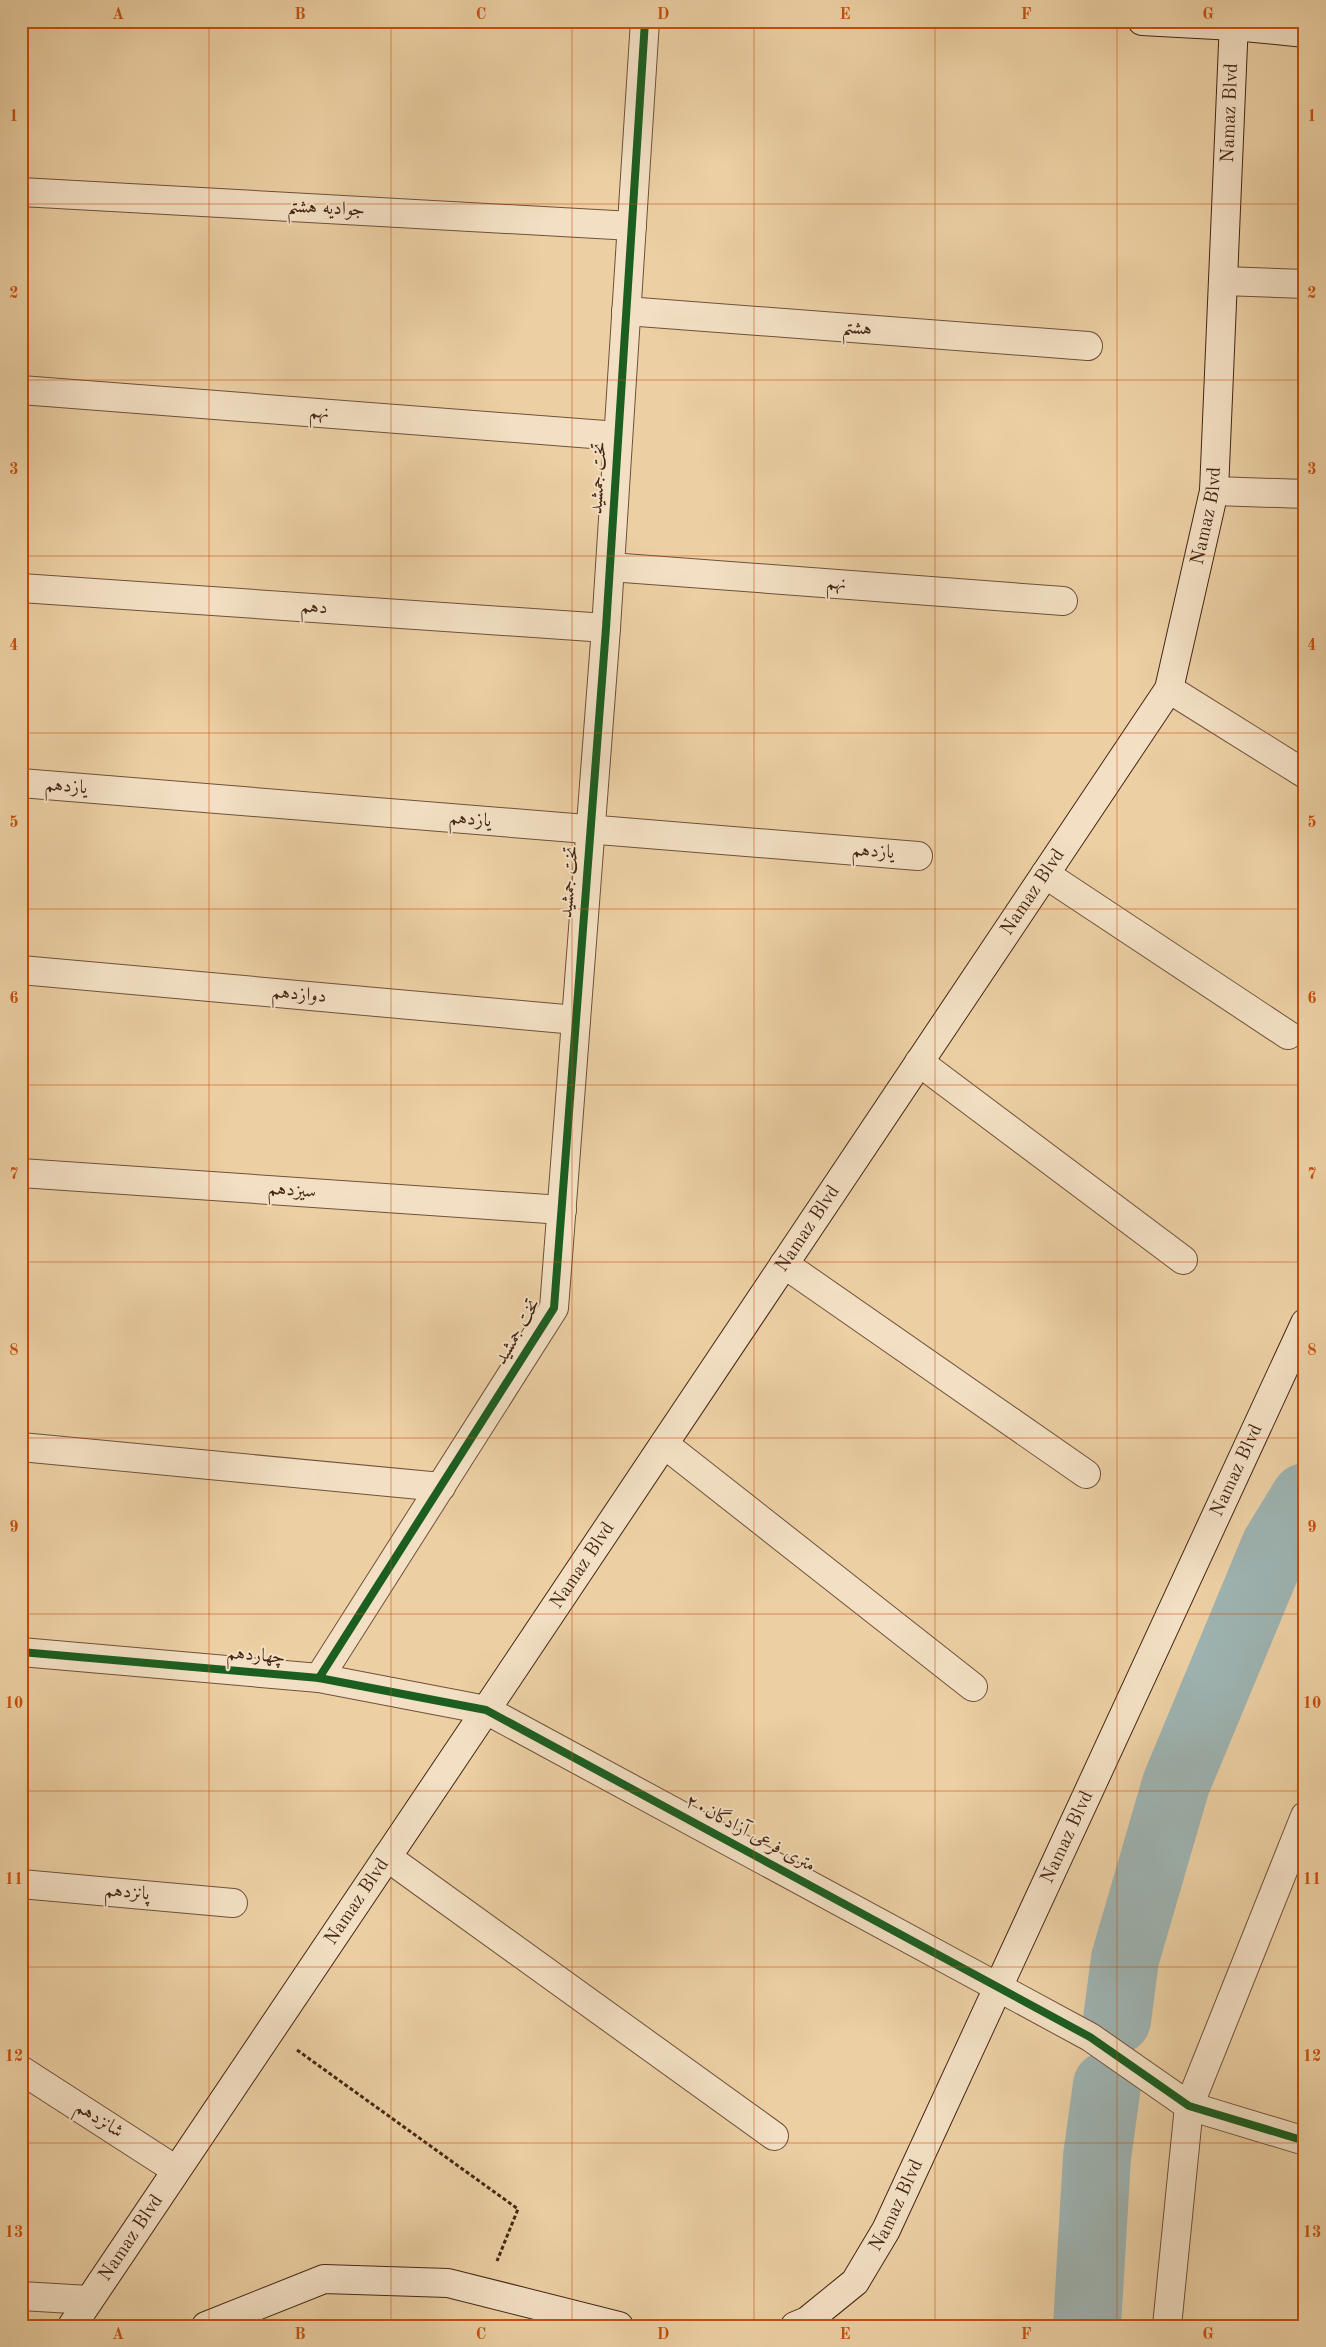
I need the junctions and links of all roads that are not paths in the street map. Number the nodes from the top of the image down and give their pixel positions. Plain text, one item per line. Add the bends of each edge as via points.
1 (645, 21) edge
2 (1142, 21) edge
3 (1234, 24) edge
4 (1305, 34) edge
5 (21, 192) edge
6 (632, 226) junction
7 (1223, 281) junction
8 (1305, 284) edge
9 (626, 311) junction
10 (1088, 346) dead end
11 (21, 390) edge
12 (618, 436) junction
13 (1214, 491) junction
14 (1305, 494) edge
15 (610, 567) junction
16 (21, 588) edge
17 (1063, 601) dead end
18 (606, 628) junction
19 (1169, 688) junction
20 (1305, 774) edge
21 (21, 783) edge
22 (591, 830) junction
23 (918, 856) dead end
24 (1045, 874) junction
25 (21, 970) edge
26 (576, 1020) junction
27 (1288, 1035) dead end
28 (919, 1062) junction
29 (21, 1173) edge
30 (562, 1210) junction
31 (1183, 1260) dead end
32 (784, 1264) junction
33 (1305, 1323) edge
34 (664, 1444) junction
35 (21, 1447) edge
36 (1086, 1474) dead end
37 (441, 1486) junction
38 (21, 1652) edge
39 (320, 1678) junction
40 (973, 1686) dead end
41 (486, 1710) junction
42 (1305, 1816) edge
43 (388, 1857) junction
44 (21, 1884) edge
45 (233, 1903) dead end
46 (997, 1986) junction
47 (21, 2070) edge
48 (1189, 2106) junction
49 (774, 2136) dead end
50 (1305, 2141) edge
51 (176, 2170) junction
52 (21, 2296) edge
53 (89, 2300) junction
54 (72, 2326) edge
55 (206, 2326) edge
56 (619, 2326) edge
57 (795, 2326) edge
58 (1167, 2326) edge

1 - 6 street, تخت جمشید
2 - 3 street
3 - 4 street
3 - 7 street, Namaz Blvd
5 - 6 street, جوادیه هشتم
6 - 9 street, تخت جمشید
7 - 8 street
7 - 13 street, Namaz Blvd
9 - 10 street, هشتم
9 - 12 street, تخت جمشید
11 - 12 street, نهم
12 - 15 street, تخت جمشید
13 - 14 street
13 - 19 street, Namaz Blvd
15 - 17 street, نهم
15 - 18 street, تخت جمشید
16 - 18 street, دهم
18 - 22 street, تخت جمشید
19 - 20 street
19 - 24 street, Namaz Blvd
21 - 22 street, یازدهم
22 - 23 street, یازدهم
22 - 26 street, تخت جمشید
24 - 27 street
24 - 28 street, Namaz Blvd
25 - 26 street, دوازدهم
26 - 30 street, تخت جمشید
28 - 31 street
28 - 32 street, Namaz Blvd
29 - 30 street, سیزدهم
30 - 37 street, تخت جمشید via 554,1308
32 - 34 street, Namaz Blvd
32 - 36 street
33 - 46 street, Namaz Blvd
34 - 40 street
34 - 41 street, Namaz Blvd
35 - 37 street
37 - 39 street, تخت جمشید
38 - 39 street, چهاردهم
39 - 41 street, چهاردهم
41 - 43 street, Namaz Blvd
41 - 46 street, ۲۰متری فرعی آزادگان
42 - 48 street
43 - 49 street
43 - 51 street, Namaz Blvd
44 - 45 street, پانزدهم
46 - 48 street, ۲۰متری فرعی آزادگان via 1090,2037
46 - 57 street, Namaz Blvd via 886,2230 854,2282 807,2321
47 - 51 street, شانزدهم
48 - 50 street, ۲۰متری فرعی آزادگان
48 - 58 street
51 - 53 street, Namaz Blvd
52 - 53 street
53 - 54 street, Namaz Blvd
55 - 56 street via 324,2279 448,2283

